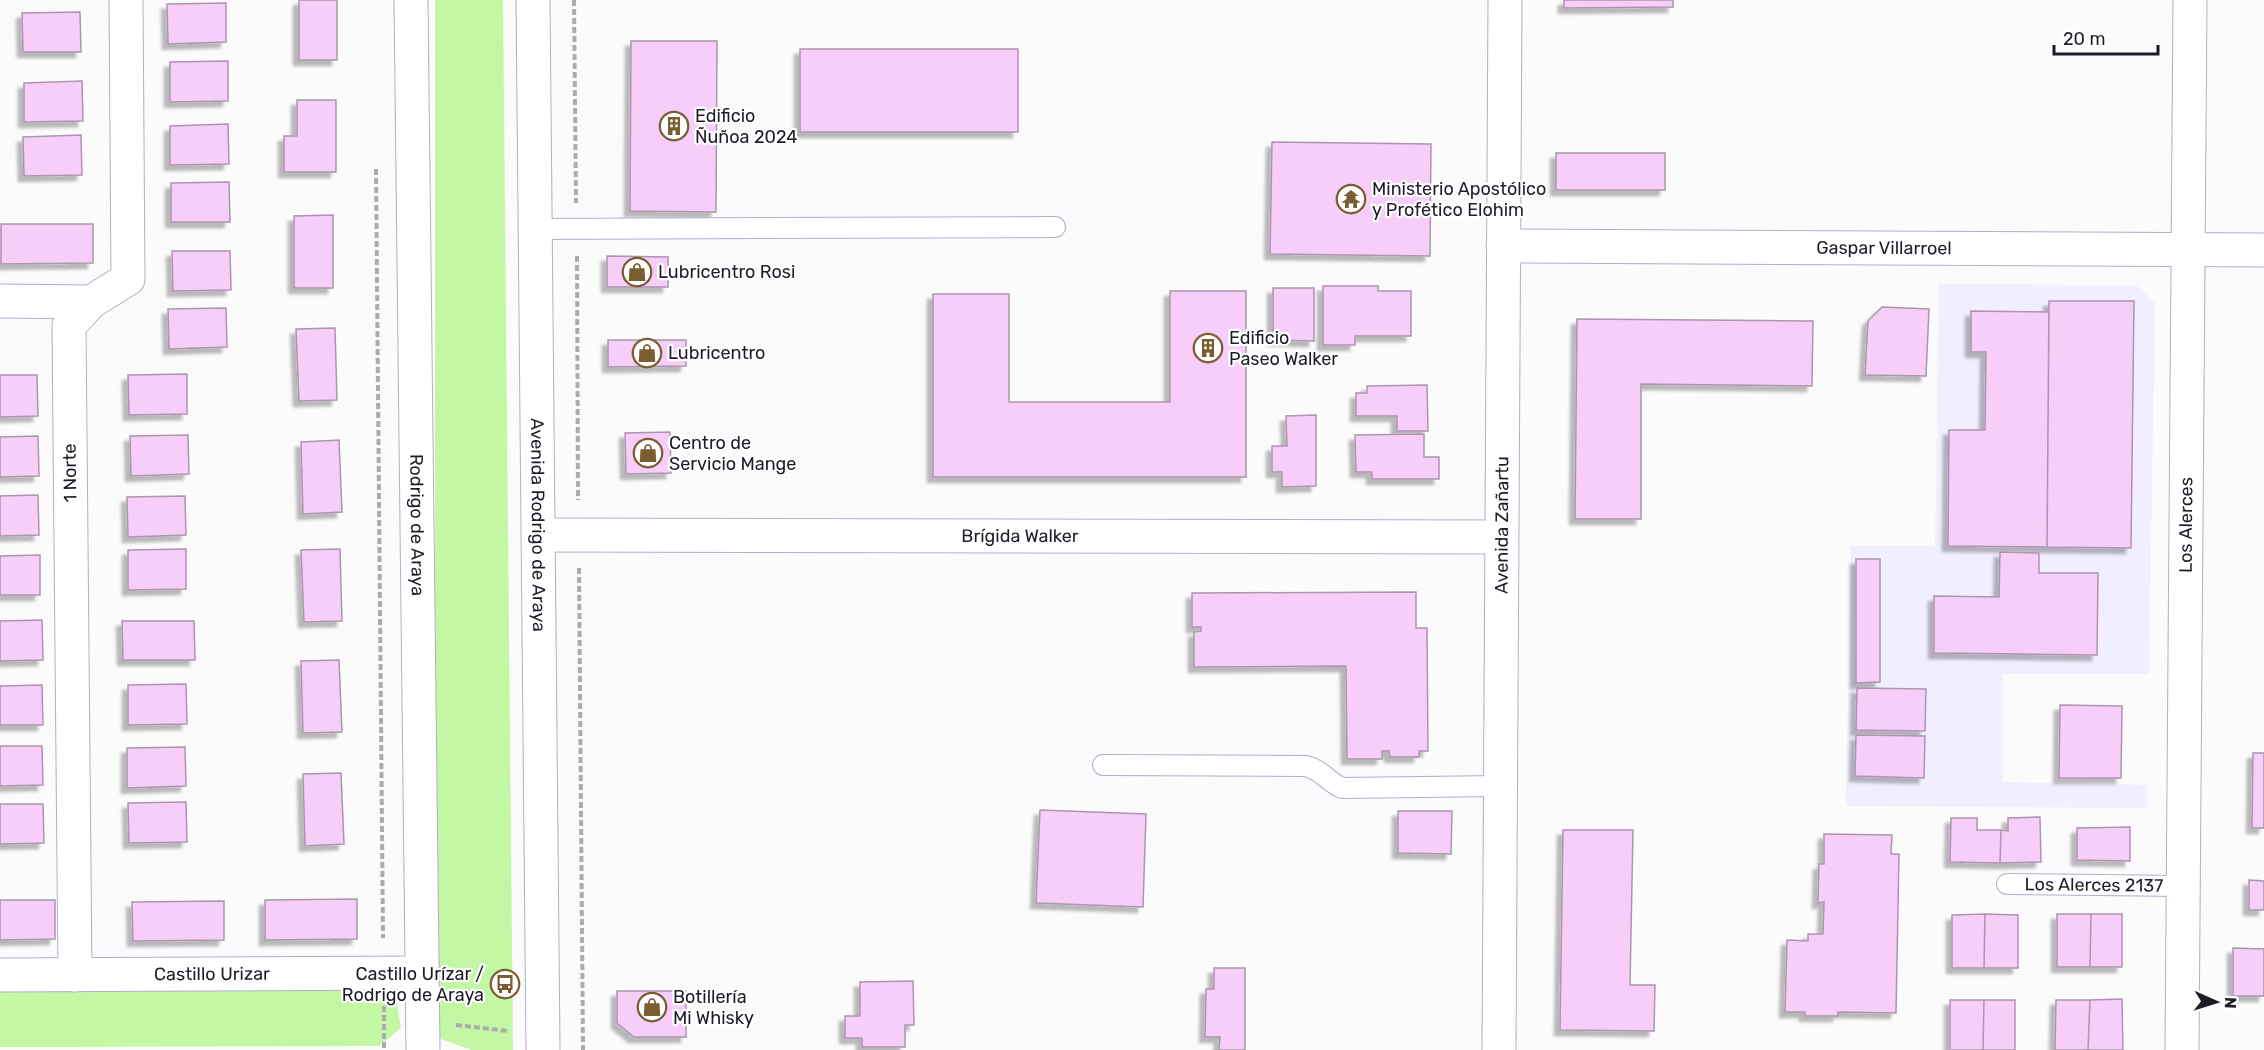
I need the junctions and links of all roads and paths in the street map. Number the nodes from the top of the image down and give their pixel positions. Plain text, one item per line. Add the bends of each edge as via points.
1 (126, 0) edge
2 (411, 0) edge
3 (534, 0) edge
4 (1504, 0) edge
5 (2190, 0) edge
6 (376, 166) dead end
7 (1055, 227) dead end
8 (534, 230) junction
9 (1503, 246) junction
10 (2187, 250) junction
11 (2264, 250) edge
12 (0, 301) edge
13 (91, 302) junction
14 (538, 536) junction
15 (1501, 537) junction
16 (1103, 765) dead end
17 (1500, 786) junction
18 (2007, 884) dead end
19 (2183, 886) junction
20 (383, 973) junction
21 (422, 973) junction
22 (0, 975) edge
23 (75, 975) junction
24 (384, 1021) junction
25 (423, 1036) edge
26 (583, 1040) dead end
27 (543, 1043) edge
28 (384, 1050) edge
29 (1499, 1050) edge
30 (2182, 1050) edge

1 - 13 street, 1 Norte via 128,279
2 - 21 street, Rodrigo de Araya
3 - 8 street, Avenida Rodrigo de Araya
4 - 9 street, Avenida Zañartu
5 - 10 street, Los Alerces
6 - 20 path
7 - 8 lane
8 - 14 street, Avenida Rodrigo de Araya
9 - 10 street, Gaspar Villarroel
9 - 15 street, Avenida Zañartu
10 - 11 street, Gaspar Villarroel
10 - 19 street, Los Alerces
12 - 13 street
13 - 23 street, 1 Norte via 69,326
14 - 15 street, Brígida Walker
14 - 27 street, Avenida Rodrigo de Araya
15 - 17 street, Avenida Zañartu
16 - 17 lane via 1306,766 1342,788
17 - 29 street, Avenida Zañartu
18 - 19 lane, Los Alerces 2137
19 - 30 street, Los Alerces
20 - 21 street, Castillo Urizar
20 - 23 street, Castillo Urizar
20 - 24 path
21 - 25 street, Rodrigo de Araya
22 - 23 street, Castillo Urizar
24 - 25 path
24 - 28 path
25 - 27 path
26 - 27 path

